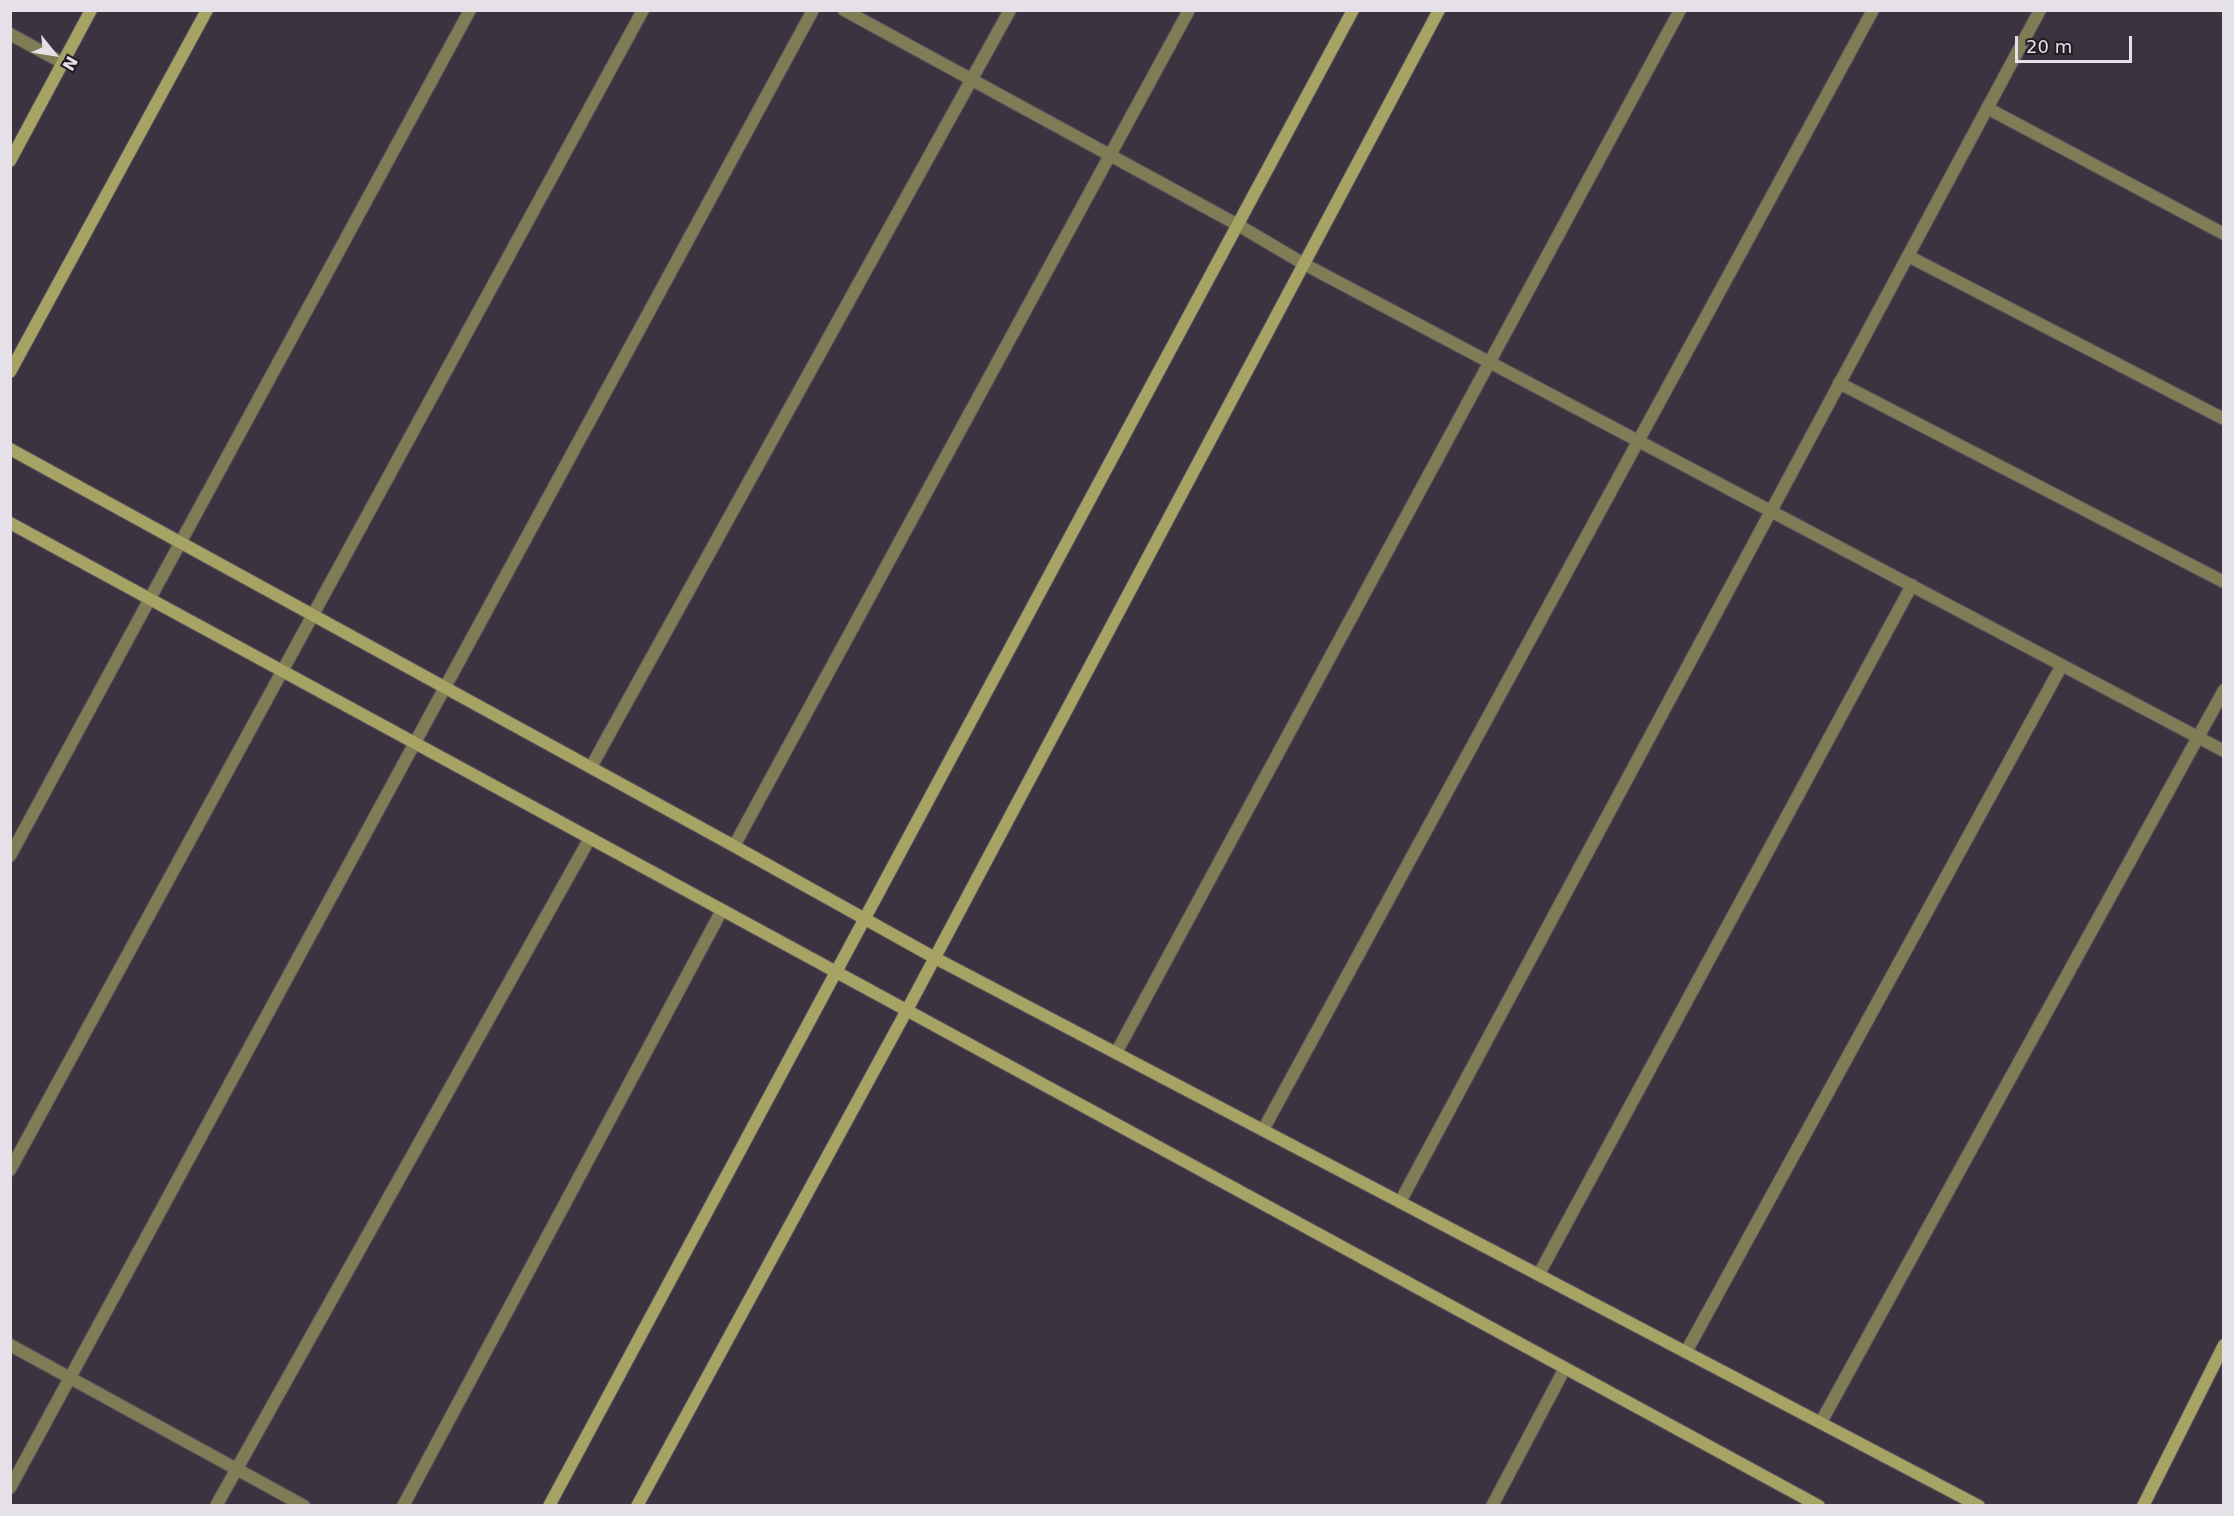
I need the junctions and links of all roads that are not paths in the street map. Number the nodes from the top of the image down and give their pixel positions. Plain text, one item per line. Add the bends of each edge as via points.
1 (91, 10) edge
2 (207, 10) edge
3 (471, 10) edge
4 (643, 10) edge
5 (813, 10) edge
6 (844, 10) edge
7 (1010, 10) edge
8 (1189, 10) edge
9 (1353, 10) edge
10 (1439, 10) edge
11 (1680, 10) edge
12 (1873, 10) edge
13 (2040, 10) edge
14 (10, 34) edge
15 (63, 63) junction
16 (971, 80) junction
17 (1987, 108) junction
18 (1110, 155) junction
19 (10, 161) edge
20 (1238, 225) junction
21 (2223, 234) edge
22 (1908, 256) junction
23 (1304, 264) junction
24 (1490, 362) junction
25 (10, 372) edge
26 (1839, 383) junction
27 (2223, 419) edge
28 (1639, 441) junction
29 (10, 449) edge
30 (1771, 511) junction
31 (10, 523) edge
32 (181, 543) junction
33 (2223, 582) edge
34 (1912, 585) junction
35 (150, 599) junction
36 (313, 615) junction
37 (2062, 665) junction
38 (282, 671) junction
39 (445, 688) junction
40 (2223, 690) edge
41 (2198, 737) junction
42 (415, 743) junction
43 (2223, 751) edge
44 (591, 767) junction
45 (590, 838) junction
46 (734, 846) junction
47 (10, 856) edge
48 (722, 910) junction
49 (866, 918) junction
50 (935, 958) junction
51 (837, 972) junction
52 (907, 1010) junction
53 (1116, 1053) junction
54 (1263, 1130) junction
55 (10, 1170) edge
56 (1400, 1202) junction
57 (1539, 1274) junction
58 (10, 1345) edge
59 (2223, 1346) edge
60 (1686, 1352) junction
61 (1565, 1368) junction
62 (70, 1378) junction
63 (1821, 1422) junction
64 (237, 1468) junction
65 (10, 1488) edge
66 (216, 1506) edge
67 (304, 1506) edge
68 (403, 1506) edge
69 (549, 1506) edge
70 (638, 1506) edge
71 (1492, 1506) edge
72 (1819, 1506) edge
73 (1979, 1506) edge
74 (2143, 1506) edge

1 - 15 street
2 - 25 street
3 - 32 street
4 - 36 street
5 - 39 street
6 - 16 street
7 - 16 street
8 - 18 street
9 - 20 street
10 - 23 street
11 - 24 street
12 - 28 street
13 - 17 street
14 - 15 street
15 - 19 street
16 - 18 street
16 - 44 street
17 - 21 street
17 - 22 street
18 - 20 street
18 - 46 street
20 - 23 street
20 - 49 street
22 - 26 street
22 - 27 street
23 - 24 street
23 - 50 street
24 - 28 street
24 - 53 street
26 - 30 street
26 - 33 street
28 - 30 street
28 - 54 street
29 - 32 street
30 - 34 street
30 - 56 street
31 - 35 street
32 - 35 street
32 - 36 street
34 - 37 street
34 - 57 street
35 - 38 street
35 - 47 street
36 - 38 street
36 - 39 street
37 - 41 street
37 - 60 street
38 - 42 street
38 - 55 street
39 - 42 street
39 - 44 street
40 - 41 street
41 - 43 street
41 - 63 street
42 - 45 street
42 - 62 street
44 - 46 street
45 - 48 street
45 - 64 street
46 - 49 street
48 - 51 street
48 - 68 street
49 - 50 street
49 - 51 street
50 - 52 street
50 - 53 street
51 - 52 street
51 - 69 street
52 - 61 street
52 - 70 street
53 - 54 street
54 - 56 street
56 - 57 street
57 - 60 street
58 - 62 street
59 - 74 street
60 - 63 street
61 - 71 street
61 - 72 street
62 - 64 street
62 - 65 street
63 - 73 street
64 - 66 street
64 - 67 street

